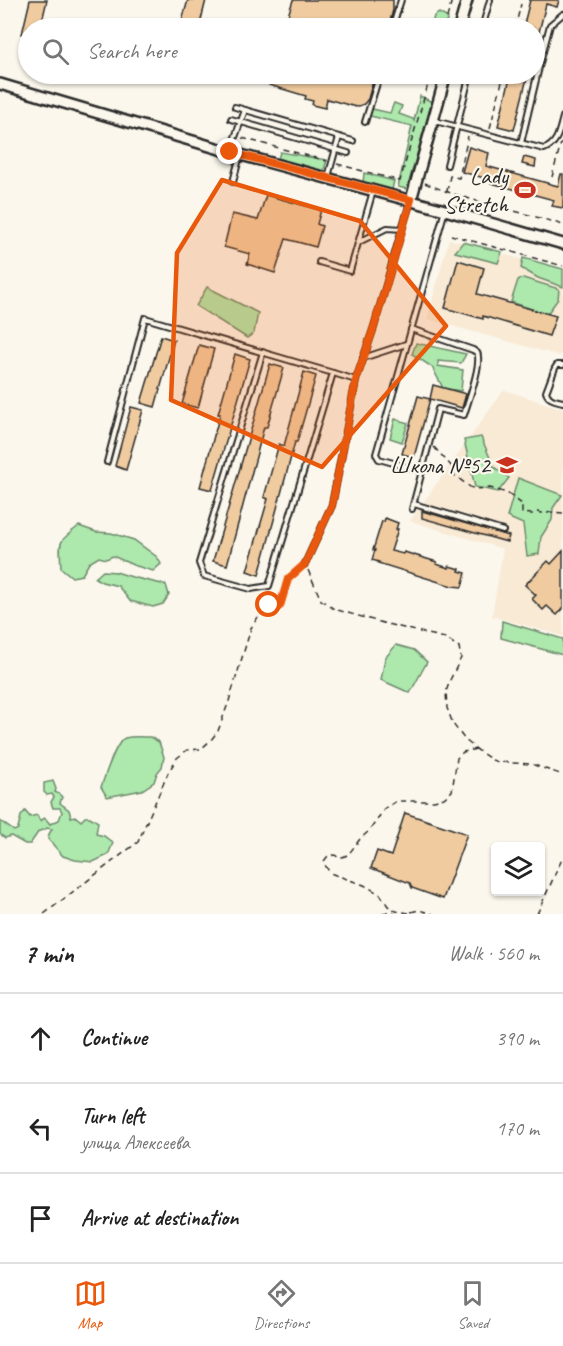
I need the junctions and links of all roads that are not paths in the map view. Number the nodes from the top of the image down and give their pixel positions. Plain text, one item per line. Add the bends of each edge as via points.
1 (401, 0) edge
2 (467, 0) edge
3 (490, 0) edge
4 (563, 15) edge
5 (395, 18) edge
6 (462, 18) edge
7 (485, 18) edge
8 (545, 44) edge
9 (0, 84) edge
10 (377, 84) edge
11 (443, 84) edge
12 (467, 84) edge
13 (535, 84) edge
14 (235, 107) dead end
15 (245, 110) junction
16 (563, 117) edge
17 (231, 119) dead end
18 (433, 120) junction
19 (242, 122) junction
20 (365, 122) dead end
21 (456, 126) junction
22 (339, 137) junction
23 (353, 141) dead end
24 (522, 143) junction
25 (336, 150) junction
26 (230, 152) junction
27 (348, 153) dead end
28 (240, 154) junction
29 (447, 165) dead end
30 (327, 178) junction
31 (233, 182) dead end
32 (373, 190) junction
33 (411, 200) junction
34 (445, 210) junction
35 (402, 229) junction
36 (358, 242) junction
37 (563, 244) edge
38 (319, 262) dead end
39 (411, 329) junction
40 (406, 344) junction
41 (263, 352) junction
42 (363, 358) junction
43 (563, 365) edge
44 (333, 373) junction
45 (356, 380) junction
46 (563, 402) edge
47 (107, 462) dead end
48 (422, 471) junction
49 (503, 531) dead end
50 (305, 564) road end

1 - 5 lane
2 - 6 street
3 - 7 lane
4 - 8 lane via 550,24
9 - 26 street
10 - 20 lane
11 - 18 street
12 - 21 lane
13 - 24 lane
14 - 15 lane
15 - 19 lane
15 - 22 lane
16 - 24 lane via 556,140 549,147
17 - 19 lane
18 - 21 lane
18 - 33 street
19 - 25 lane
19 - 26 lane
21 - 24 lane
21 - 29 lane
22 - 23 lane
22 - 25 lane
25 - 27 lane
25 - 30 lane
26 - 28 street
28 - 30 street
28 - 31 lane
30 - 32 street
32 - 33 street
32 - 36 lane
33 - 34 street
33 - 35 lane
34 - 37 street
34 - 39 lane
35 - 36 lane via 387,228
35 - 42 lane
36 - 38 lane via 350,271
39 - 40 lane
39 - 48 lane via 473,350 478,356 464,415 438,409
40 - 42 lane
40 - 48 lane via 376,456
41 - 44 lane
41 - 44 lane via 199,563 204,576 251,589 269,586
41 - 47 lane via 146,318
42 - 45 lane
43 - 46 lane via 555,368 546,392 553,400
44 - 45 lane
45 - 50 lane via 332,505
48 - 49 lane via 413,507

